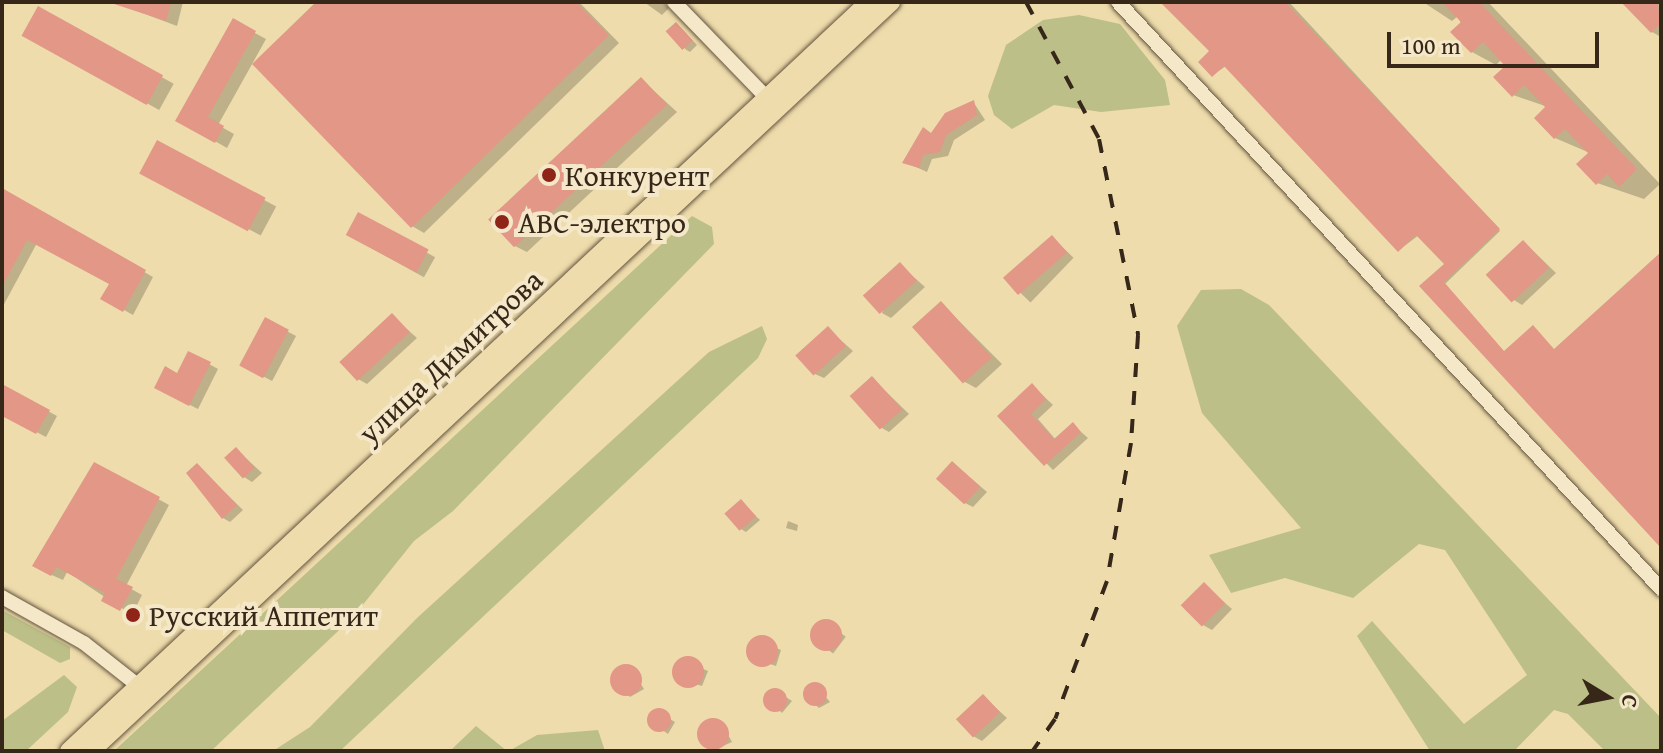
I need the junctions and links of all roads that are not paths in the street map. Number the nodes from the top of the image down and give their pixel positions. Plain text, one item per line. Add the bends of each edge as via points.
1 (674, 2) edge
2 (869, 2) edge
3 (891, 2) edge
4 (1118, 2) edge
5 (772, 104) junction
6 (1661, 589) edge
7 (2, 597) edge
8 (145, 691) junction
9 (69, 751) edge
10 (91, 751) edge

1 - 5 street
2 - 5 main road, улица Димитрова
3 - 5 main road, улица Димитрова
4 - 6 street
5 - 8 main road, улица Димитрова
7 - 8 street via 84,643
8 - 9 main road, улица Димитрова
8 - 10 main road, улица Димитрова

